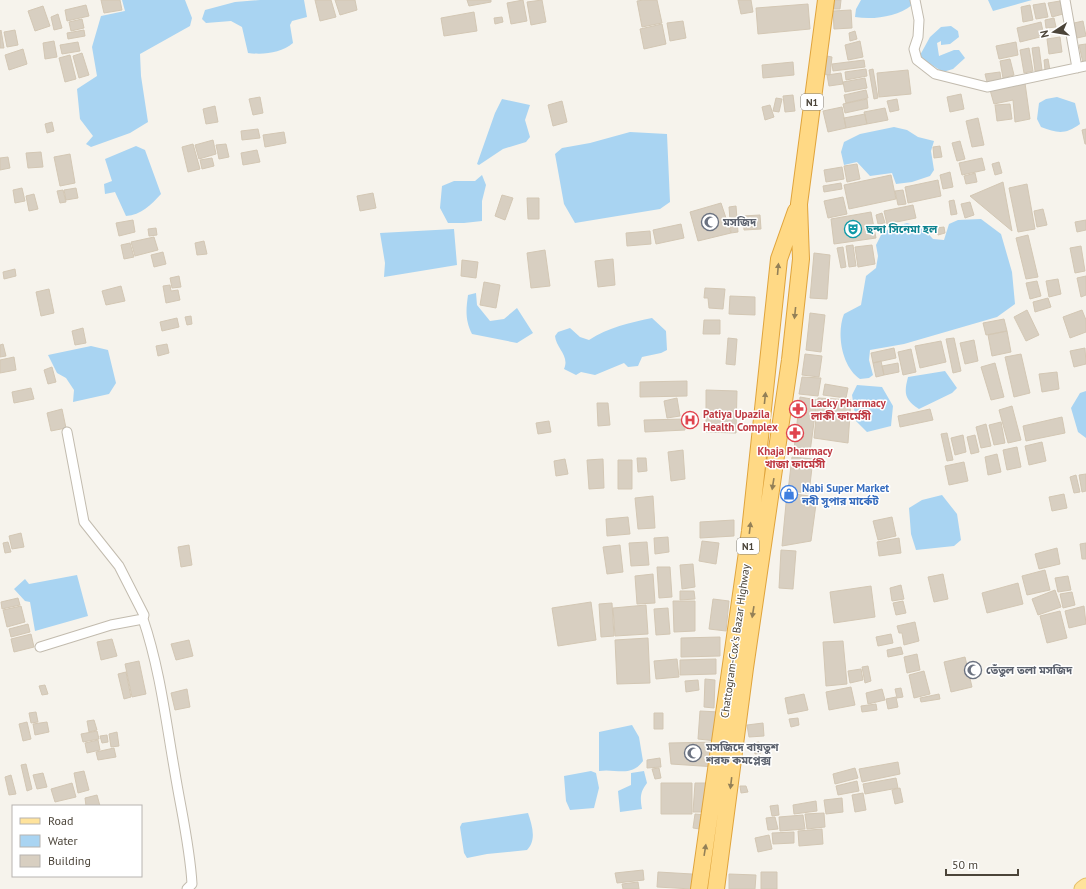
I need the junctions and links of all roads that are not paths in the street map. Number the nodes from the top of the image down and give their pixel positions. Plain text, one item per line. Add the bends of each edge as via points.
1 (826, 0) edge
2 (916, 0) edge
3 (1065, 0) edge
4 (1082, 67) edge
5 (799, 204) junction
6 (67, 432) dead end
7 (143, 619) junction
8 (40, 647) dead end
9 (1086, 886) edge
10 (187, 889) edge
11 (699, 889) edge
12 (716, 889) edge
13 (1082, 889) edge

1 - 5 highway, Chattogram-Cox's Bazar Highway / N1
2 - 4 street via 919,20 914,49 917,60 935,74 987,87
3 - 4 street
11 -> 5 highway, Chattogram-Cox's Bazar Highway / N1 via 750,531 779,259
5 -> 12 highway, Chattogram-Cox's Bazar Highway / N1 via 801,259 790,360
6 - 7 street via 84,522 119,566 144,615
7 - 8 street via 111,625
7 - 10 street via 153,649 191,858 192,884
9 - 13 main road

